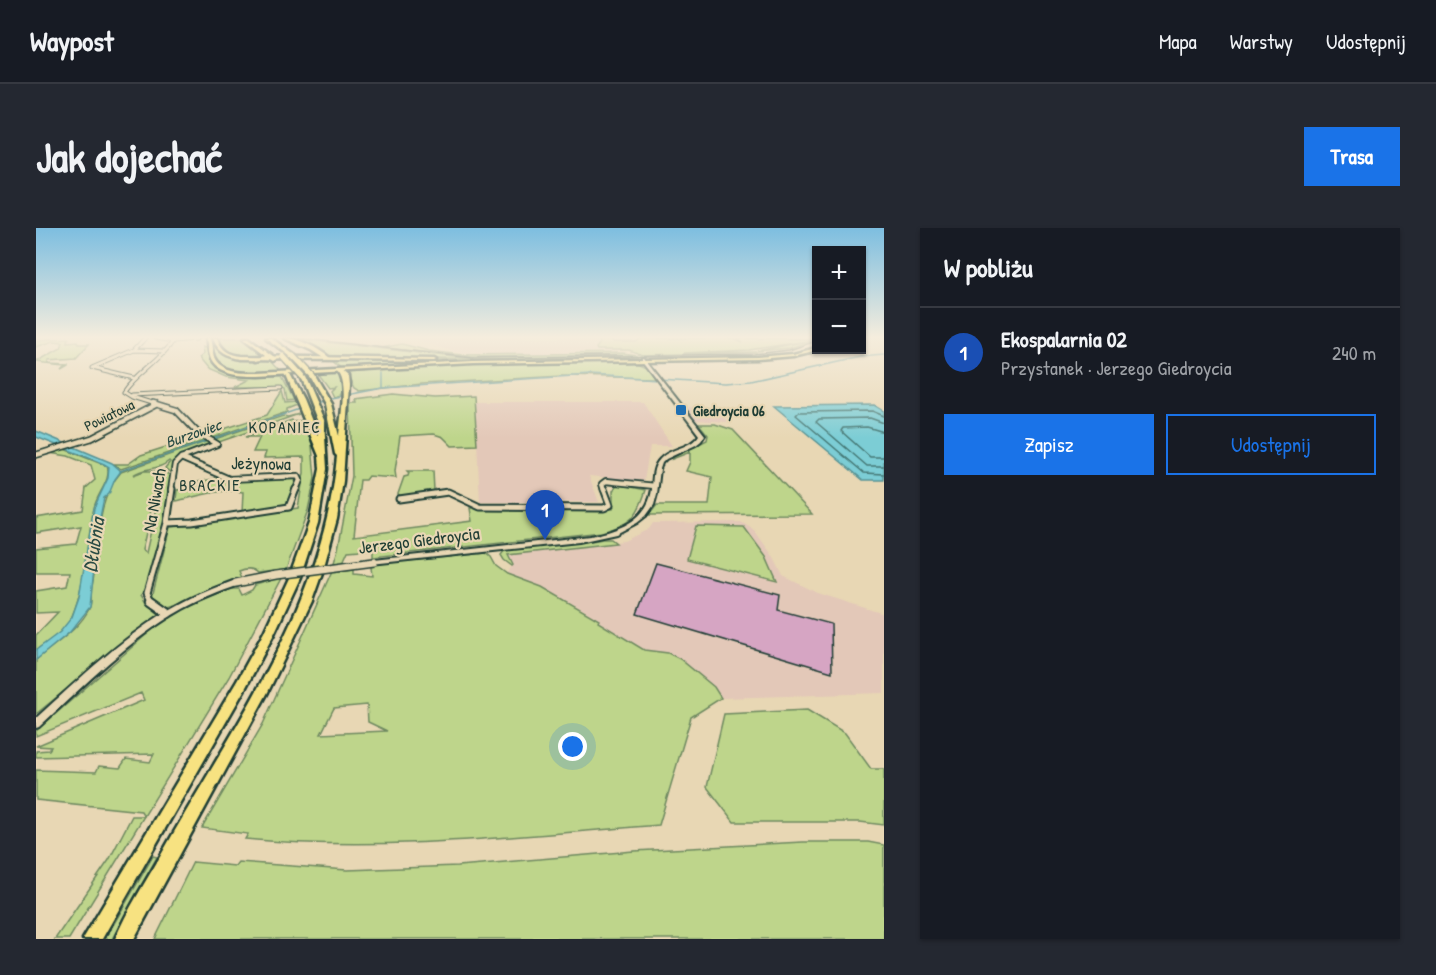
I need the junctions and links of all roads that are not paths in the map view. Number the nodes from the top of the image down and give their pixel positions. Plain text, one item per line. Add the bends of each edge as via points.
1 (105, 371) edge
2 (142, 371) edge
3 (234, 371) edge
4 (283, 371) edge
5 (284, 371) edge
6 (289, 371) edge
7 (297, 371) edge
8 (307, 371) edge
9 (350, 371) edge
10 (653, 371) edge
11 (342, 373) junction
12 (134, 378) junction
13 (281, 388) dead end
14 (129, 396) junction
15 (157, 404) junction
16 (36, 455) edge
17 (181, 458) junction
18 (333, 462) junction
19 (655, 486) junction
20 (399, 499) dead end
21 (167, 523) junction
22 (168, 613) junction
23 (36, 723) edge
24 (92, 939) edge
25 (124, 939) edge

1 - 12 street
2 - 12 street, Powiatowa
3 - 4 main road via 252,375
5 - 18 highway
6 - 11 main road
7 - 18 highway, bridge via 311,390
8 - 18 highway, bridge via 330,411
9 - 11 highway
10 - 19 street, Jerzego Giedroycia via 702,435 660,462
11 - 18 highway via 346,385 344,406
12 - 14 street, Powiatowa via 124,390
13 - 14 street
14 - 15 street, Powiatowa
15 - 16 street, Powiatowa via 103,433
15 - 17 street, Na Niwach via 178,411 216,443
17 - 21 street, Na Niwach via 175,464
17 - 21 street, Jeżynowa via 229,479 288,475 300,480 289,507
18 - 24 highway via 312,530 273,623
18 - 25 highway via 338,497 329,536 300,615 253,709
19 - 20 street via 606,481 602,484 610,505 604,508 478,507 448,492
19 - 22 street, Jerzego Giedroycia, bridge via 652,503 642,516 604,535 276,575 236,583
21 - 22 street, Na Niwach via 147,593 152,602
22 - 23 street, Jerzego Giedroycia

